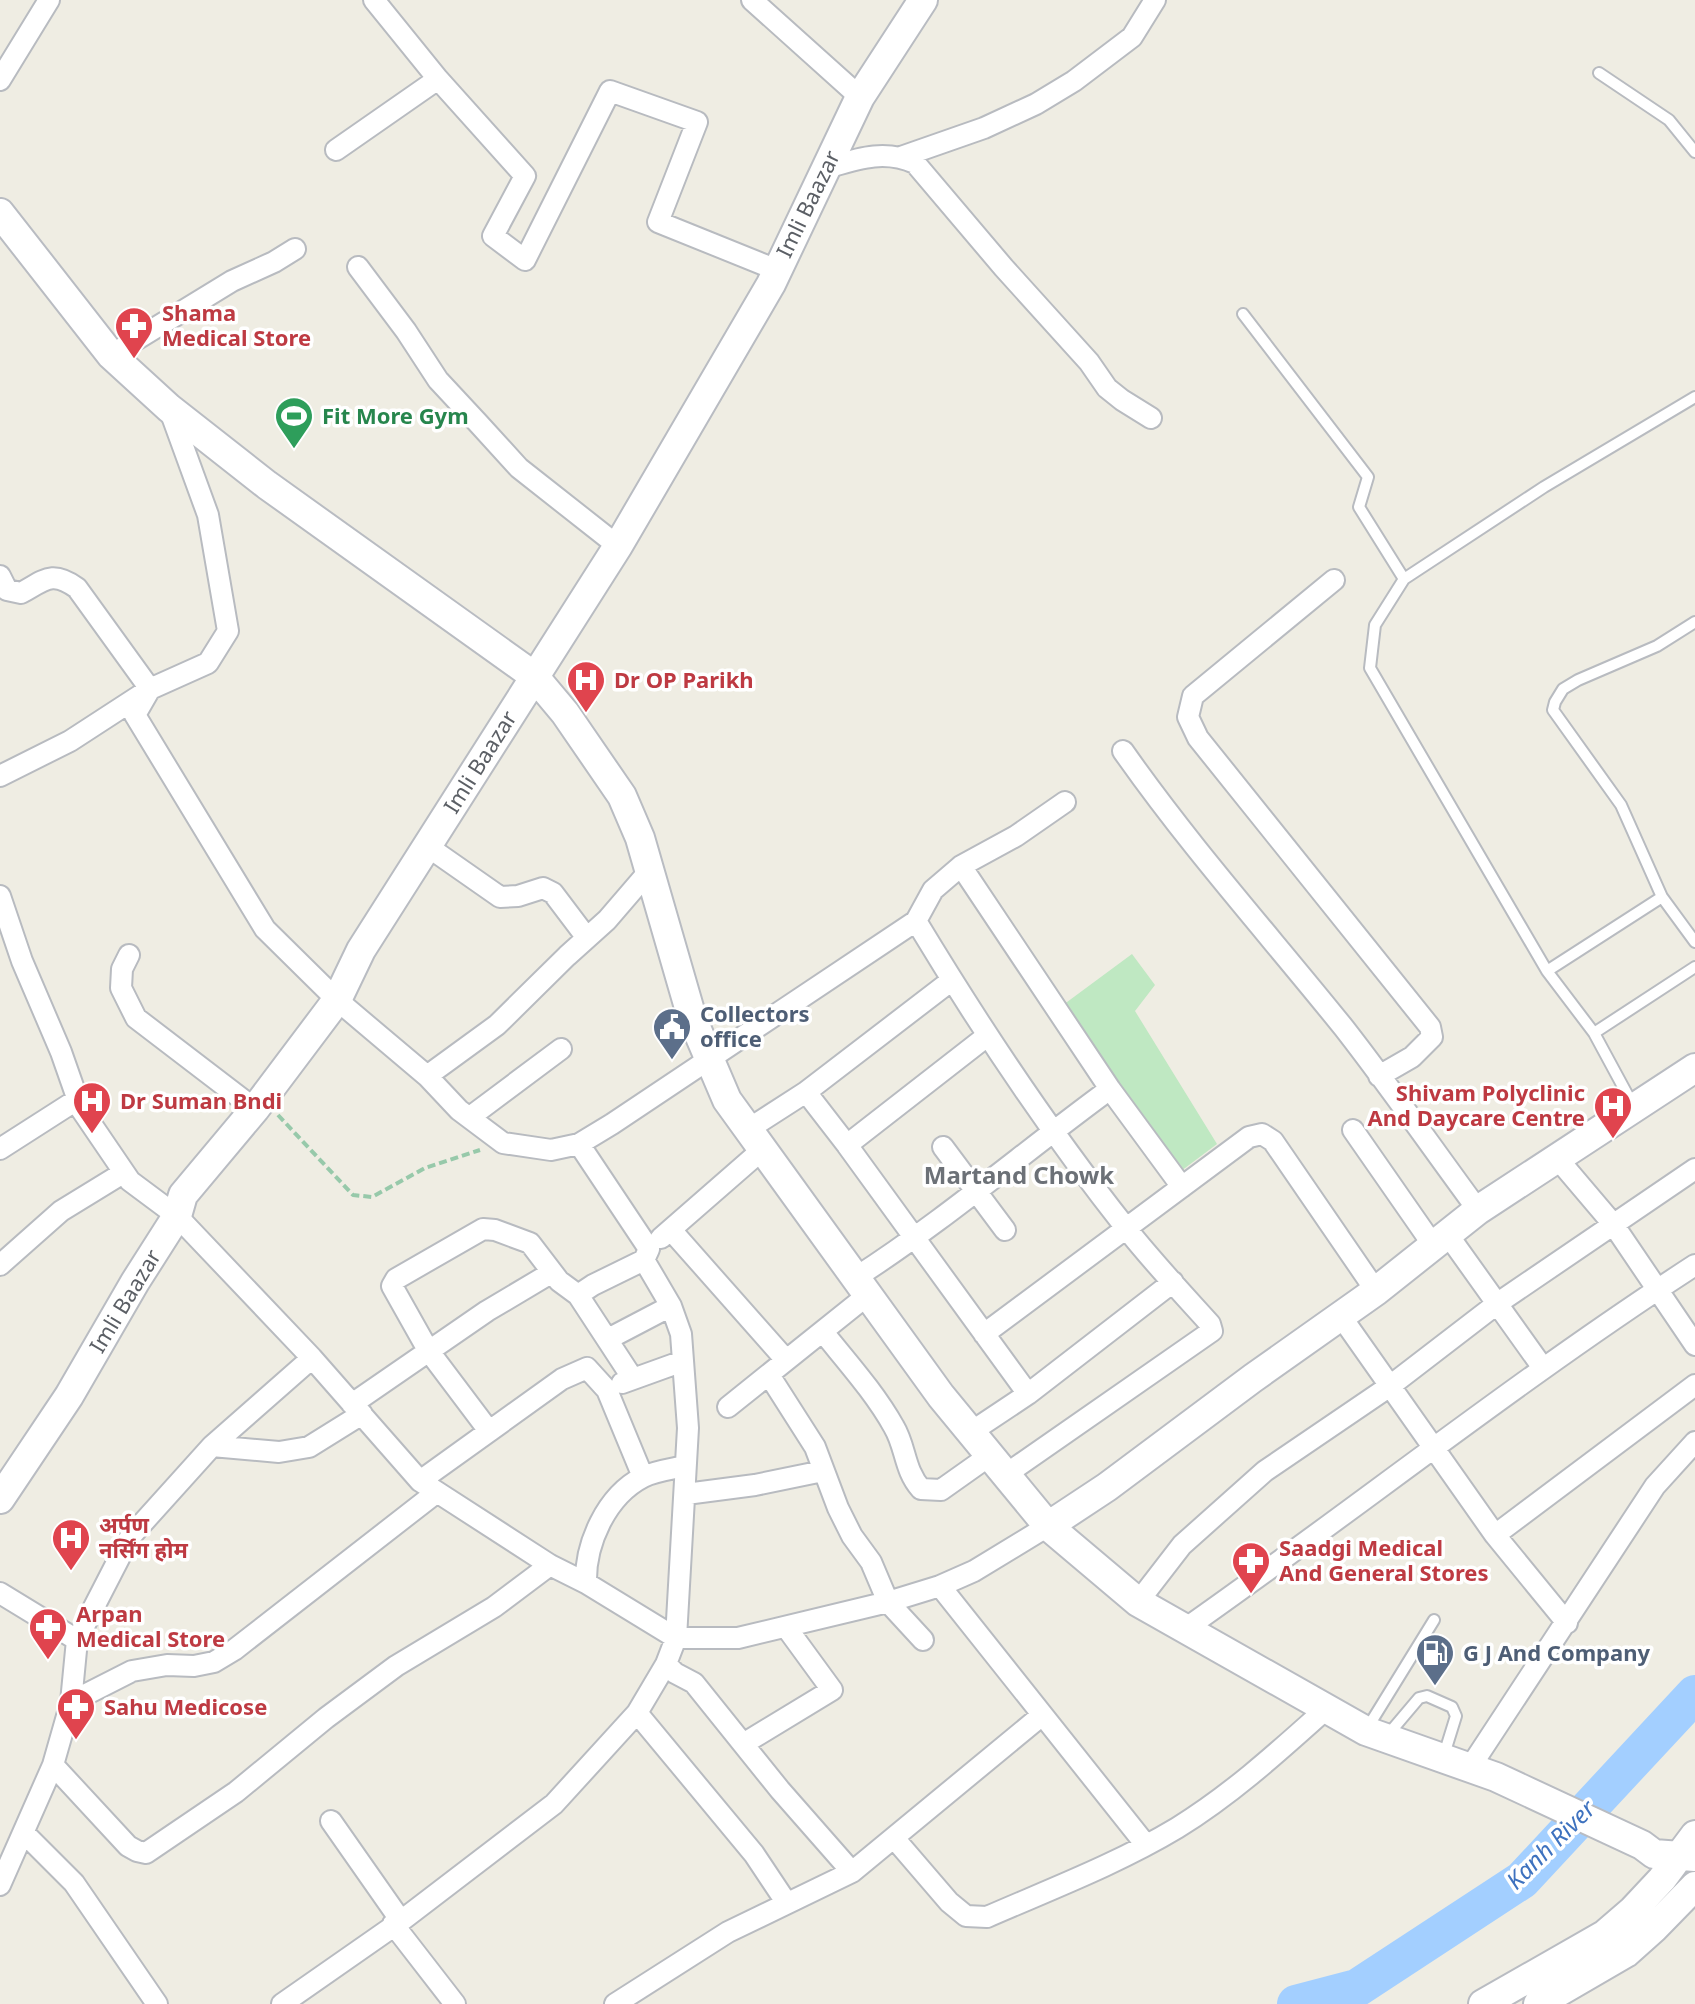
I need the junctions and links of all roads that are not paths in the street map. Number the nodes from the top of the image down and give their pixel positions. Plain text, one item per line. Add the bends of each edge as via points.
1 (49, 0) edge
2 (374, 0) edge
3 (752, 0) edge
4 (923, 0) edge
5 (1155, 0) edge
6 (1599, 73) dead end
7 (438, 79) junction
8 (0, 80) edge
9 (860, 97) junction
10 (336, 150) dead end
11 (1695, 152) edge
12 (901, 157) junction
13 (826, 168) junction
14 (0, 213) edge
15 (295, 249) dead end
16 (358, 267) dead end
17 (777, 270) junction
18 (1243, 314) dead end
19 (111, 355) junction
20 (1695, 397) edge
21 (169, 408) junction
22 (1151, 418) dead end
23 (618, 546) junction
24 (0, 576) edge
25 (1404, 579) junction
26 (1334, 580) dead end
27 (1695, 622) edge
28 (534, 676) junction
29 (150, 689) junction
30 (1123, 751) dead end
31 (0, 776) edge
32 (1065, 802) dead end
33 (427, 846) junction
34 (961, 866) junction
35 (650, 870) junction
36 (0, 896) edge
37 (1662, 897) junction
38 (916, 921) junction
39 (587, 938) junction
40 (1695, 942) edge
41 (129, 955) dead end
42 (1695, 967) edge
43 (1547, 971) junction
44 (952, 980) junction
45 (337, 1000) junction
46 (1594, 1033) junction
47 (987, 1036) junction
48 (561, 1049) dead end
49 (707, 1059) junction
50 (1695, 1068) edge
51 (427, 1076) junction
52 (1379, 1076) junction
53 (1110, 1089) junction
54 (806, 1092) junction
55 (78, 1099) junction
56 (1635, 1109) junction
57 (265, 1110) junction
58 (470, 1117) junction
59 (1054, 1130) junction
60 (1353, 1130) dead end
61 (755, 1139) junction
62 (579, 1144) junction
63 (847, 1145) junction
64 (943, 1147) dead end
65 (0, 1149) edge
66 (1557, 1158) junction
67 (1695, 1169) edge
68 (123, 1173) junction
69 (1182, 1187) junction
70 (975, 1190) junction
71 (1478, 1210) junction
72 (177, 1216) junction
73 (1613, 1224) junction
74 (1126, 1229) junction
75 (671, 1230) junction
76 (1005, 1230) dead end
77 (915, 1240) junction
78 (1441, 1240) junction
79 (647, 1254) junction
80 (0, 1265) edge
81 (1695, 1265) edge
82 (551, 1273) junction
83 (1173, 1282) junction
84 (862, 1286) junction
85 (1657, 1290) junction
86 (1376, 1291) junction
87 (578, 1295) junction
88 (1498, 1303) junction
89 (671, 1306) junction
90 (1340, 1315) junction
91 (823, 1332) junction
92 (984, 1334) junction
93 (608, 1339) junction
94 (1695, 1345) edge
95 (428, 1350) junction
96 (312, 1358) junction
97 (786, 1360) junction
98 (683, 1361) junction
99 (1543, 1368) junction
100 (769, 1375) junction
101 (633, 1379) junction
102 (1695, 1385) edge
103 (1390, 1386) junction
104 (607, 1390) junction
105 (1028, 1394) junction
106 (728, 1407) dead end
107 (357, 1409) junction
108 (489, 1431) junction
109 (971, 1432) junction
110 (1695, 1442) edge
111 (212, 1446) junction
112 (1432, 1448) junction
113 (685, 1466) junction
114 (997, 1466) junction
115 (823, 1471) junction
116 (643, 1477) junction
117 (420, 1481) junction
118 (437, 1492) junction
119 (686, 1494) junction
120 (0, 1499) edge
121 (1048, 1526) junction
122 (1495, 1535) junction
123 (550, 1565) junction
124 (586, 1583) junction
125 (940, 1586) junction
126 (0, 1593) edge
127 (888, 1602) junction
128 (1138, 1602) junction
129 (1434, 1620) dead end
130 (1567, 1623) junction
131 (786, 1627) junction
132 (1185, 1629) junction
133 (676, 1638) junction
134 (77, 1640) junction
135 (923, 1640) dead end
136 (666, 1664) junction
137 (71, 1702) junction
138 (1326, 1709) junction
139 (637, 1713) junction
140 (1041, 1716) junction
141 (1375, 1735) junction
142 (743, 1744) junction
143 (1456, 1764) junction
144 (53, 1765) junction
145 (331, 1821) dead end
146 (24, 1833) junction
147 (894, 1838) junction
148 (1146, 1845) junction
149 (1671, 1854) edge
150 (852, 1872) junction
151 (0, 1885) edge
152 (1695, 1887) edge
153 (786, 1902) junction
154 (397, 1922) junction
155 (157, 2004) edge
156 (282, 2004) edge
157 (455, 2004) edge
158 (615, 2004) edge
159 (1483, 2004) edge
160 (1538, 2004) edge

1 - 8 street
2 - 7 street
3 - 9 street
4 - 9 main road, Imli Baazar
5 - 12 street via 1132,37 1074,81 984,128
6 - 11 lane via 1669,120
7 - 10 street
7 - 17 street via 525,176 493,236 525,260 610,91 697,122 658,222
9 - 13 main road, Imli Baazar
12 - 13 street via 872,154
12 - 22 street via 915,163 1107,388
13 - 17 main road, Imli Baazar
14 - 19 main road
15 - 19 street
16 - 23 street via 438,380 519,468
17 - 23 main road, Imli Baazar
18 - 25 lane via 1368,477 1359,507
19 - 21 main road
20 - 25 lane
21 - 28 main road via 267,485
21 - 29 street via 208,515 228,631 208,663
23 - 28 main road, Imli Baazar
24 - 29 street via 7,590 21,593 50,577 62,577 77,588
25 - 43 lane via 1375,625 1370,668
26 - 52 street via 1193,696 1188,717 1238,790 1430,1027 1432,1037 1412,1057
27 - 37 lane via 1657,646 1563,689 1553,710 1621,805
28 - 33 main road, Imli Baazar
28 - 35 main road via 622,796
29 - 31 street via 70,741
29 - 45 street via 135,715 265,929
30 - 52 street
32 - 34 street
33 - 39 street via 500,897 543,888 553,893
33 - 45 main road, Imli Baazar via 361,950
34 - 38 street via 933,890
34 - 53 street
35 - 39 street
35 - 49 main road
36 - 55 street
37 - 40 lane
37 - 43 lane
38 - 44 street
38 - 49 street
39 - 51 street via 497,1025
41 - 57 street via 121,988 136,1018
42 - 46 lane
43 - 46 lane
44 - 47 street
44 - 54 street
45 - 51 street
45 - 57 main road, Imli Baazar
46 - 56 lane
47 - 59 street
47 - 63 street
48 - 58 street
49 - 61 main road
49 - 62 street
50 - 56 main road
51 - 58 street
52 - 71 street
53 - 59 street
53 - 69 street
54 - 61 street
54 - 63 street
55 - 65 street
55 - 68 street
56 - 66 main road
57 - 72 main road, Imli Baazar via 183,1195
58 - 62 street via 503,1143 551,1150
59 - 70 street
59 - 74 street
60 - 78 street
61 - 75 street
61 - 84 main road
62 - 79 street
63 - 77 street
64 - 70 street
66 - 71 main road
66 - 73 street
67 - 73 street
68 - 72 street
68 - 80 street via 61,1211
69 - 74 street
69 - 86 street via 1249,1137 1262,1134 1273,1141
70 - 76 street
70 - 77 street
71 - 78 main road
72 - 96 street
72 - 120 main road, Imli Baazar
73 - 85 street
73 - 88 street
74 - 83 street
74 - 92 street
75 - 79 street
75 - 97 street
77 - 84 street
77 - 92 street
78 - 86 main road
78 - 88 street
79 - 87 street
79 - 89 street
81 - 85 street
82 - 87 street
82 - 95 street
82 - 95 street via 530,1243 483,1229 396,1279 396,1295
83 - 105 street
83 - 114 street via 1210,1324 1208,1337
84 - 91 street
84 - 109 main road
85 - 94 street
85 - 99 street
86 - 90 main road
87 - 93 street
88 - 99 street
88 - 103 street
89 - 93 street
89 - 98 street
90 - 103 street
90 - 121 main road
91 - 97 street
91 - 114 street via 892,1422 909,1473 921,1489 941,1490
92 - 105 street
93 - 101 street
95 - 107 street
95 - 108 street
96 - 107 street
96 - 111 street
97 - 100 street
98 - 101 street
98 - 113 street
99 - 112 street
100 - 106 street
100 - 115 street via 815,1447
101 - 104 street
102 - 122 street
103 - 112 street
103 - 128 street via 1265,1471 1182,1545
104 - 108 street via 587,1368 578,1371
104 - 116 street
105 - 109 street
107 - 111 street via 309,1447 279,1452
107 - 117 street
108 - 117 street
109 - 114 main road
110 - 130 street via 1655,1486
111 - 134 street via 130,1537
112 - 122 street
112 - 132 street
113 - 116 street
113 - 119 street
114 - 121 main road
115 - 119 street
115 - 127 street
116 - 124 street via 615,1500 598,1525
117 - 118 street
118 - 123 street
118 - 137 street via 214,1662 132,1671
119 - 133 street
121 - 125 street
121 - 128 main road
122 - 130 street
123 - 124 street
123 - 144 street via 494,1607 396,1666 236,1792 146,1853 128,1846
124 - 133 street
125 - 127 street
125 - 140 street
126 - 134 street
127 - 131 street
127 - 135 street
128 - 132 main road
129 - 141 lane
130 - 143 street
131 - 133 street via 738,1638
131 - 142 street via 832,1690
132 - 138 main road
133 - 136 street
134 - 137 street
136 - 139 street
136 - 142 street via 694,1683
137 - 144 street
138 - 141 main road
138 - 148 street via 1248,1779
139 - 153 street via 754,1854
139 - 154 street via 554,1804
140 - 147 street
140 - 148 street
141 - 143 main road
141 - 143 lane via 1427,1696 1452,1707 1456,1716
142 - 150 street
143 - 149 main road
144 - 146 street
145 - 154 street
146 - 151 street
146 - 155 street via 74,1883
147 - 148 street via 949,1902 966,1916 981,1917
147 - 150 street
149 - 152 main road
149 - 159 main road via 1633,1910 1604,1935
150 - 153 street
152 - 160 main road via 1626,1953
153 - 158 street
154 - 156 street
154 - 157 street

